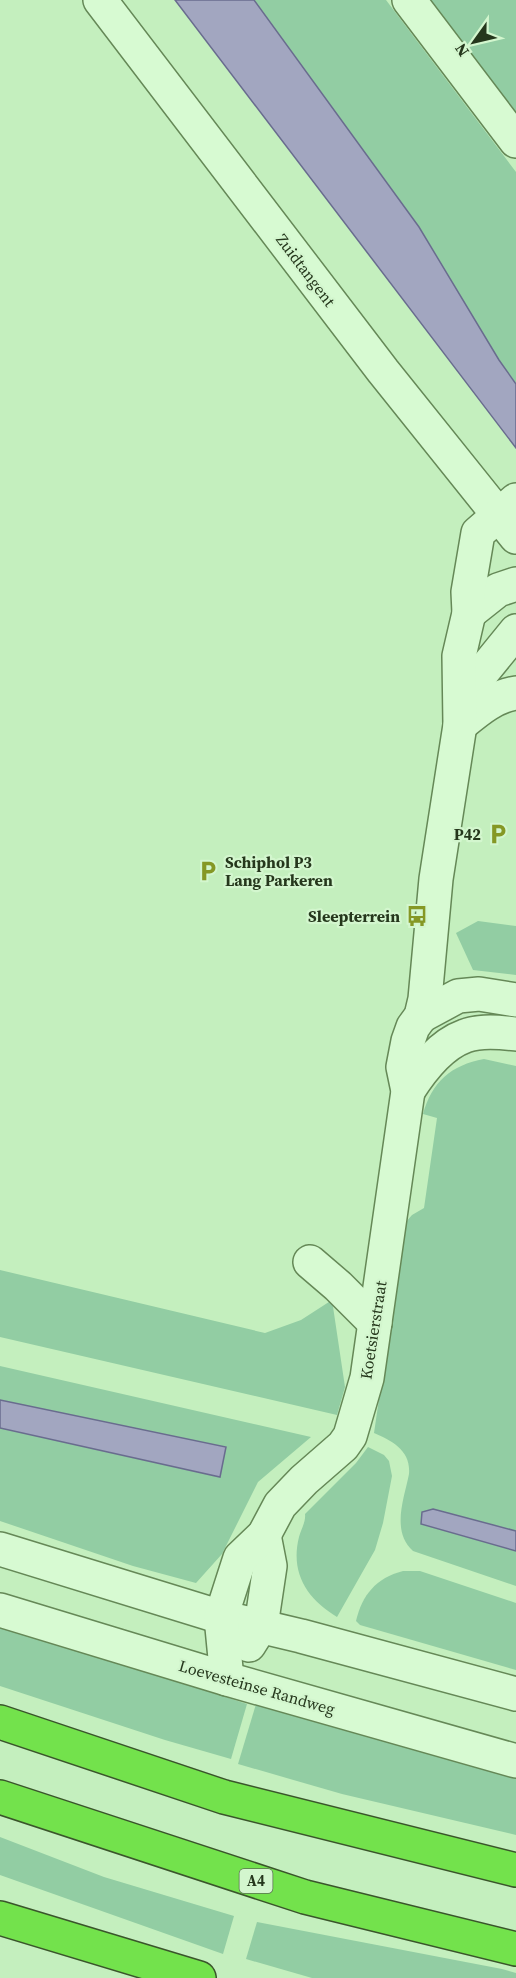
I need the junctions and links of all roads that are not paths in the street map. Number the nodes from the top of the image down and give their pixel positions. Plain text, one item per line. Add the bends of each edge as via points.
1 (100, 0) edge
2 (409, 0) edge
3 (516, 141) edge
4 (510, 517) edge
5 (516, 584) edge
6 (469, 613) junction
7 (516, 631) edge
8 (516, 693) edge
9 (460, 725) junction
10 (516, 999) edge
11 (421, 1016) junction
12 (516, 1034) edge
13 (441, 1051) junction
14 (408, 1091) junction
15 (310, 1262) dead end
16 (375, 1323) junction
17 (264, 1535) junction
18 (0, 1549) edge
19 (0, 1610) edge
20 (221, 1617) junction
21 (261, 1626) junction
22 (226, 1679) junction
23 (516, 1694) edge
24 (0, 1722) edge
25 (516, 1761) edge
26 (0, 1797) edge
27 (516, 1870) edge
28 (0, 1918) edge
29 (516, 1949) edge
30 (199, 1978) edge

1 - 4 street, Zuidtangent via 383,371
2 - 3 street
4 - 6 street, Koetsierstraat via 478,533 468,592
5 - 6 street via 498,590
6 - 9 street, Koetsierstraat via 459,656
7 - 9 street, Koetsierstraat via 481,674
8 - 9 street via 484,706
9 - 11 street, Koetsierstraat via 438,864
10 - 11 street via 479,994 458,996
11 - 13 street
11 - 14 street, Koetsierstraat via 413,1026 403,1067
12 - 13 street, Koetsierstraat via 465,1035
13 - 14 street, Koetsierstraat
14 - 16 street, Koetsierstraat
15 - 16 street
16 - 17 street, Koetsierstraat via 367,1378 351,1436 280,1505
17 - 20 street, Koetsierstraat via 240,1558
17 - 21 street via 270,1566
18 - 20 street
19 - 22 street, Loevesteinse Randweg
20 - 21 street
20 - 22 street, Koetsierstraat
21 - 22 street
21 - 23 street
22 - 25 street, Loevesteinse Randweg
24 - 27 highway via 224,1797
26 - 29 highway, A4 via 305,1897
28 - 30 highway

